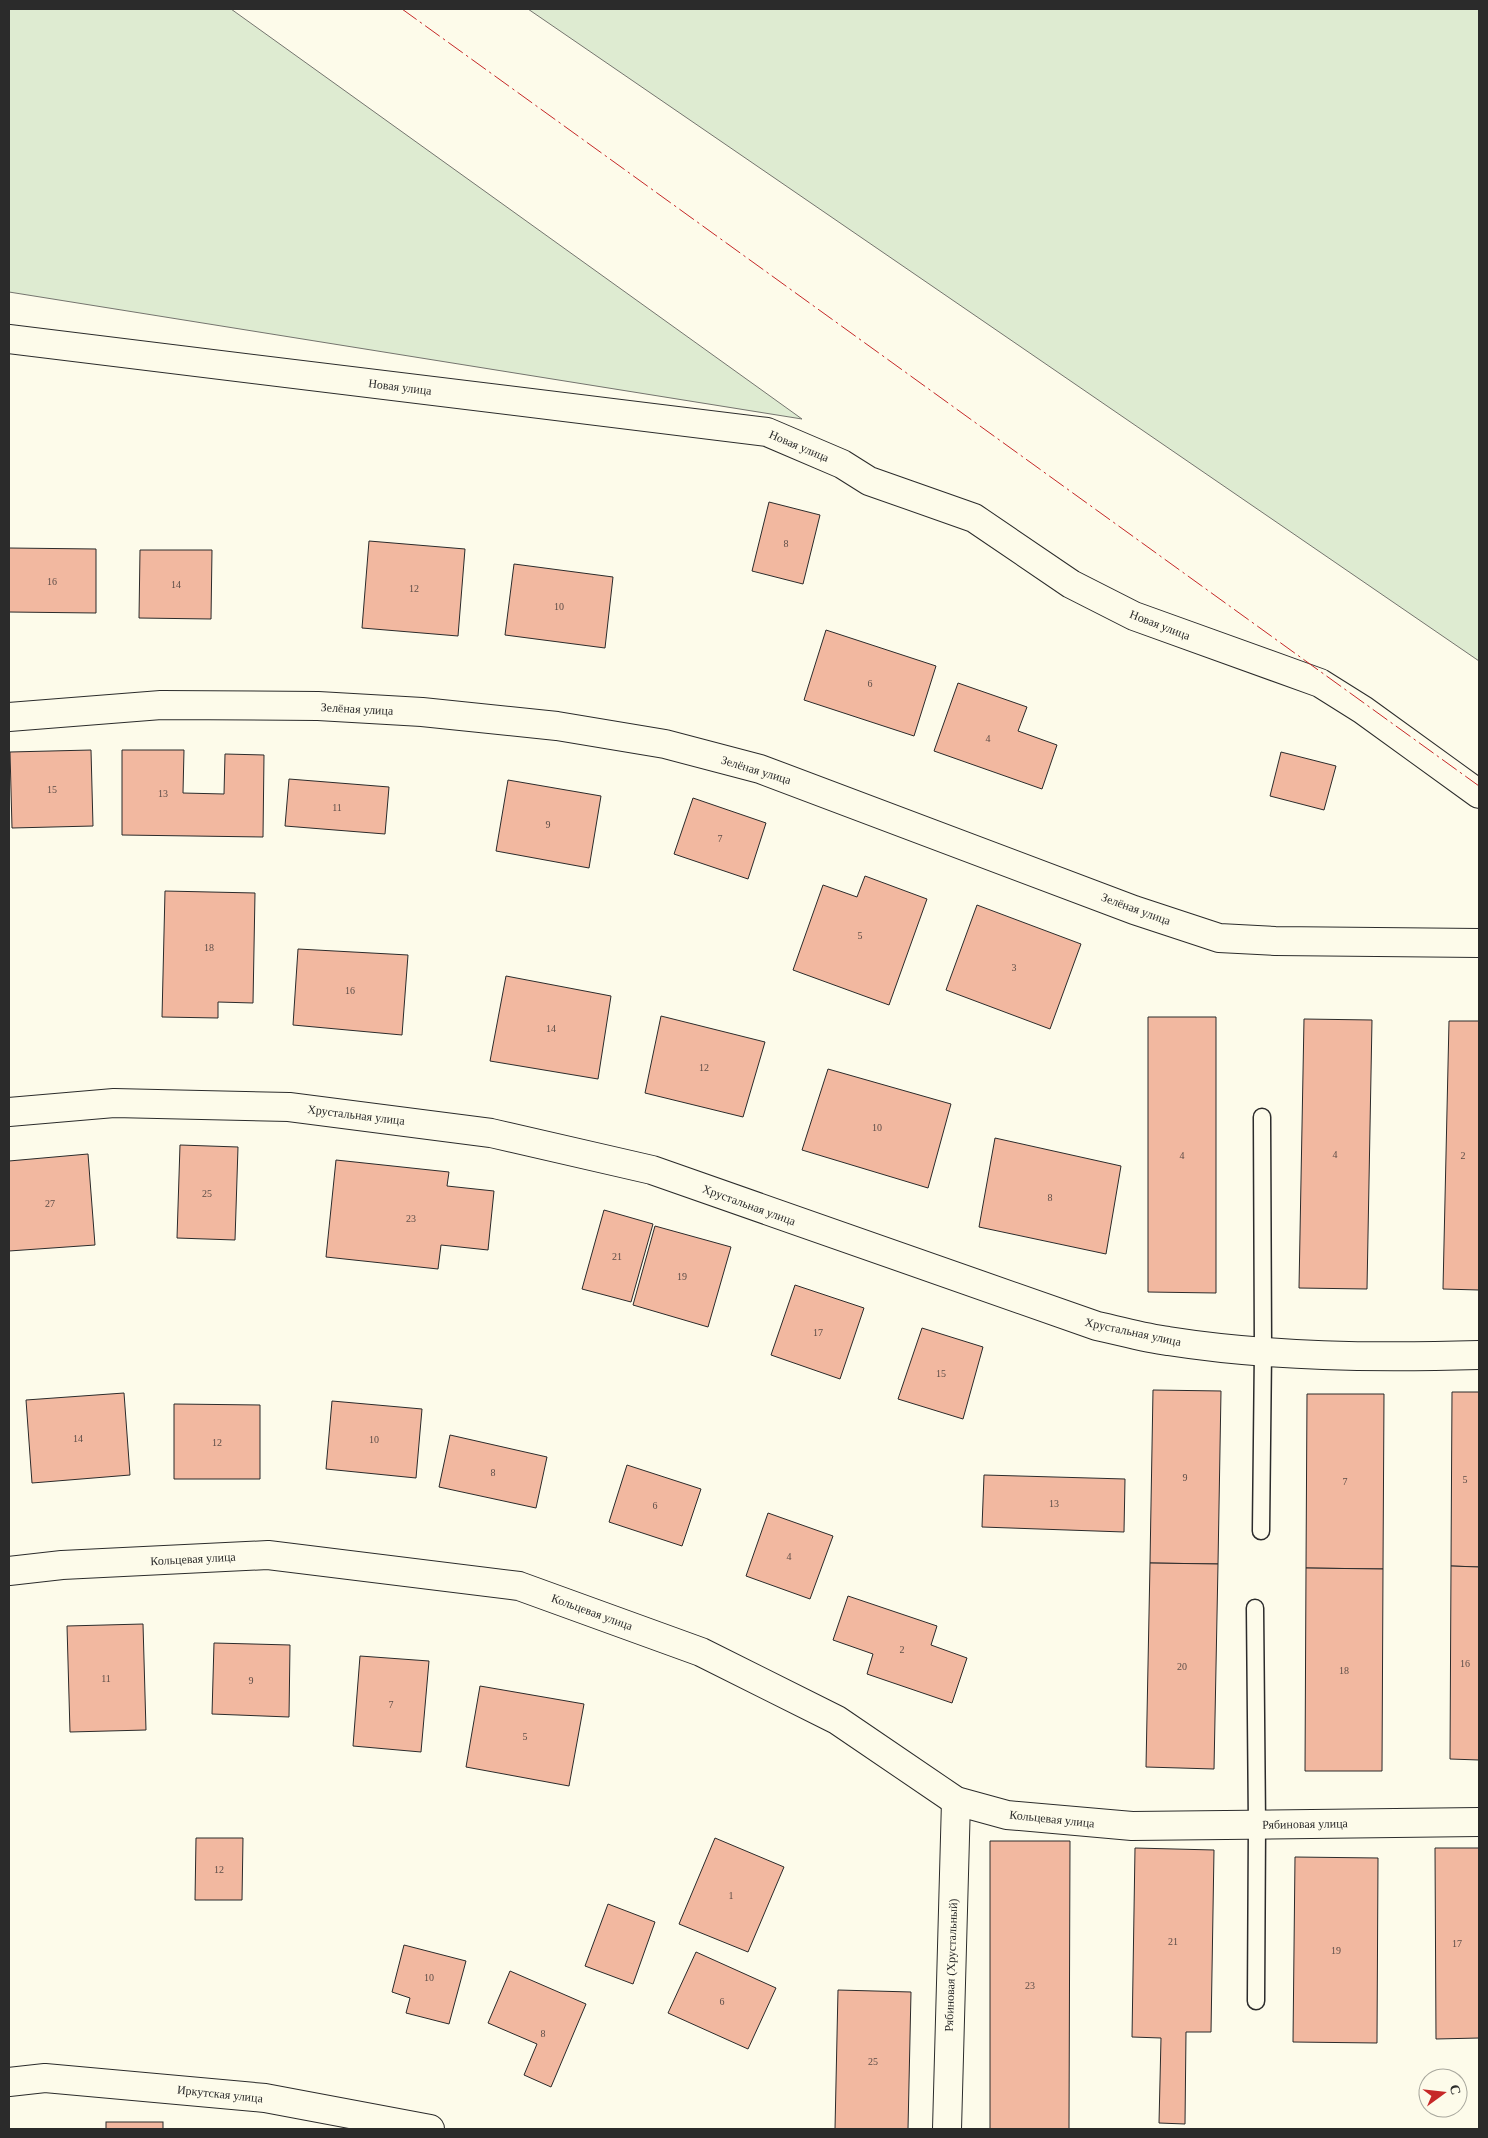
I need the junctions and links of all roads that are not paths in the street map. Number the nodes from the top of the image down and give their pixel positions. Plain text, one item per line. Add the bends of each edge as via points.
1 (9, 339) edge
2 (9, 717) edge
3 (1479, 794) edge
4 (1479, 943) edge
5 (9, 1112) edge
6 (1262, 1117) dead end
7 (1263, 1351) junction
8 (1479, 1355) edge
9 (1261, 1530) dead end
10 (9, 1570) edge
11 (1255, 1608) dead end
12 (956, 1801) junction
13 (1479, 1822) edge
14 (1258, 1825) junction
15 (1132, 1826) joint
16 (1256, 2001) dead end
17 (9, 2082) edge
18 (430, 2129) edge
19 (947, 2129) edge

1 - 3 street, Новая улица via 767,432 842,464 869,481 974,518 1071,584 1134,616 1320,683 1364,710
2 - 4 street, Зелёная улица via 161,705 318,706 422,712 557,726 664,744 760,769 1134,910 1219,938
5 - 7 street, Хрустальная улица via 114,1103 289,1107 491,1133 652,1170 1097,1326 1168,1341
6 - 7 lane
7 - 8 street, Хрустальная улица via 1343,1355
7 - 9 lane
10 - 12 street, Кольцевая улица via 268,1555 519,1586 701,1652 837,1720
11 - 14 lane
12 - 15 street, Кольцевая улица via 1006,1815
12 - 19 street, Рябиновая (Хрустальный)
13 - 14 street, Рябиновая улица
14 - 15 street, Рябиновая улица
14 - 16 lane
17 - 18 street, Иркутская улица via 45,2078 265,2098

